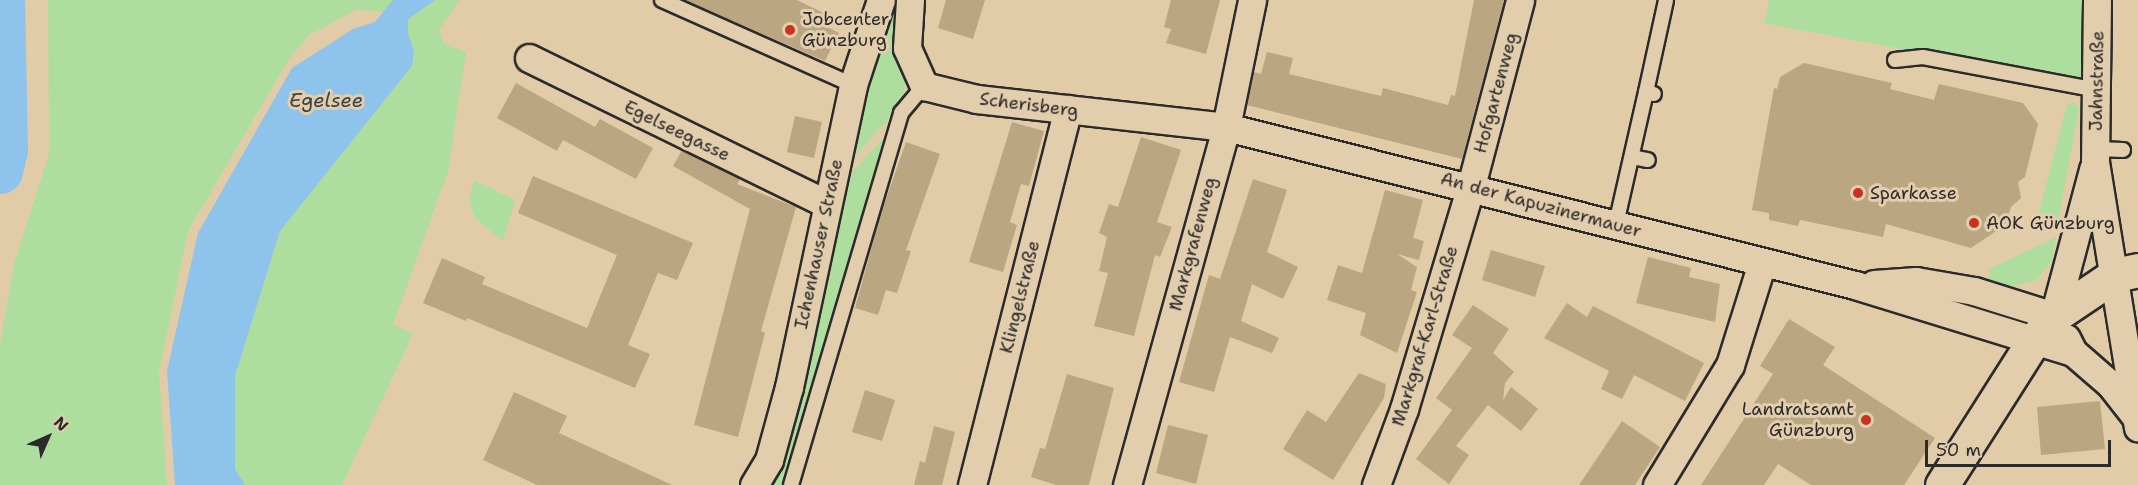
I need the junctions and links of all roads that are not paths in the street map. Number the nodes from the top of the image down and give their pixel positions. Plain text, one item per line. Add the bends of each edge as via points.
1 (662, 0) edge
2 (881, 0) edge
3 (1252, 0) edge
4 (1520, 0) edge
5 (1666, 0) edge
6 (2097, 0) edge
7 (912, 2) edge
8 (529, 58) dead end
9 (1895, 60) dead end
10 (853, 85) junction
11 (924, 86) junction
12 (2098, 90) junction
13 (1068, 109) junction
14 (1226, 127) junction
15 (2123, 150) dead end
16 (2095, 156) junction
17 (1632, 157) junction
18 (1648, 160) dead end
19 (1471, 186) junction
20 (826, 204) junction
21 (1616, 224) junction
22 (2106, 227) junction
23 (2083, 246) junction
24 (1762, 264) junction
25 (2126, 272) edge
26 (2044, 328) junction
27 (2137, 422) edge
28 (754, 485) edge
29 (790, 485) edge
30 (972, 485) edge
31 (1127, 485) edge
32 (1376, 485) edge
33 (1657, 485) edge
34 (1942, 485) edge

1 - 10 lane
2 - 10 street, Ichenhauser Straße
3 - 14 street, Markgrafenweg
4 - 19 street, Hofgartenweg
5 - 17 lane via 1650,93
6 - 12 street, Jahnstraße
7 - 11 street via 907,48 911,65
8 - 20 street, Egelseegasse
9 - 12 lane via 1923,57
10 - 20 street, Ichenhauser Straße
11 - 13 street, Scherisberg via 977,99
11 - 29 lane via 902,113
12 - 16 street, Jahnstraße
13 - 14 street, Scherisberg
13 - 30 street, Klingelstraße
14 - 19 street, An der Kapuzinermauer
14 - 31 street, Markgrafenweg
15 - 16 lane
16 - 22 street, Jahnstraße
16 - 23 street, Jahnstraße
17 - 18 lane
17 - 21 lane
19 - 21 street, An der Kapuzinermauer via 1536,196
19 - 32 street, Markgraf-Karl-Straße via 1404,409
20 - 28 street, Ichenhauser Straße via 789,387 769,460
21 - 24 street, An der Kapuzinermauer
22 - 23 street, Jahnstraße
22 - 25 street, Jahnstraße
23 - 25 street
23 - 26 street, Jahnstraße
24 - 26 street, An der Kapuzinermauer
24 - 33 street via 1730,365
25 - 26 street
25 - 27 street, Jahnstraße
26 - 27 street, An der Kapuzinermauer via 2110,384
26 - 34 street

